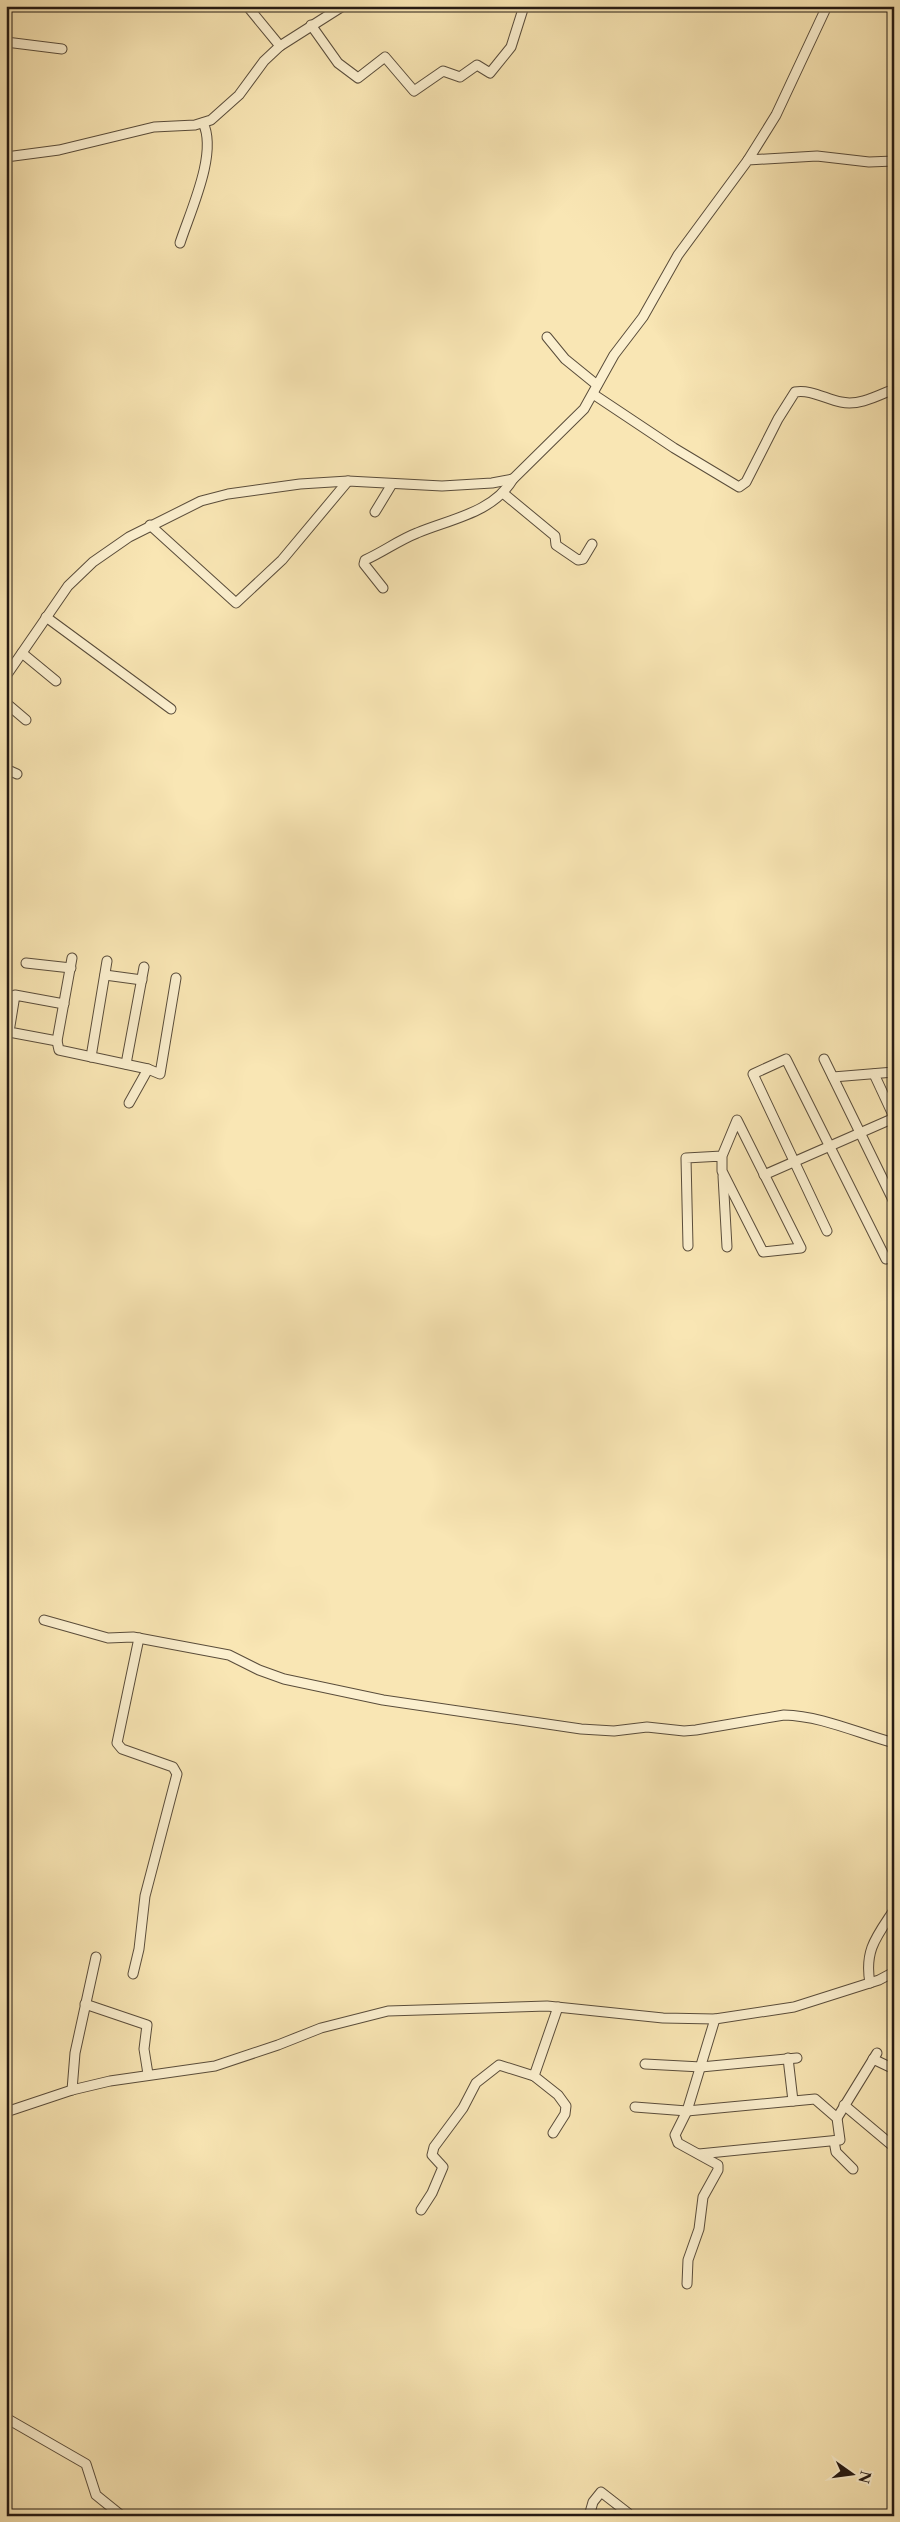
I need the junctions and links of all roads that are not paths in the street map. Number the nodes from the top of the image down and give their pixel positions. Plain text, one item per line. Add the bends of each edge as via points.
1 (342, 6) edge
2 (524, 6) edge
3 (827, 6) edge
4 (248, 7) edge
5 (311, 25) junction
6 (6, 42) edge
7 (280, 46) junction
8 (62, 49) dead end
9 (202, 123) junction
10 (6, 157) edge
11 (748, 160) junction
12 (894, 161) edge
13 (180, 243) dead end
14 (547, 337) dead end
15 (597, 385) junction
16 (894, 389) edge
17 (593, 394) junction
18 (513, 479) junction
19 (348, 481) junction
20 (392, 484) junction
21 (503, 493) junction
22 (375, 512) dead end
23 (150, 525) junction
24 (592, 544) dead end
25 (383, 588) dead end
26 (46, 617) junction
27 (22, 652) junction
28 (6, 676) edge
29 (56, 680) dead end
30 (6, 703) edge
31 (171, 709) dead end
32 (26, 720) dead end
33 (6, 769) edge
34 (18, 774) dead end
35 (72, 958) dead end
36 (107, 961) dead end
37 (26, 962) dead end
38 (144, 967) dead end
39 (70, 968) junction
40 (105, 975) junction
41 (176, 978) dead end
42 (142, 980) junction
43 (64, 1004) junction
44 (9, 1007) edge
45 (57, 1041) junction
46 (91, 1057) junction
47 (824, 1059) dead end
48 (126, 1064) junction
49 (148, 1069) junction
50 (894, 1072) edge
51 (874, 1074) junction
52 (833, 1077) junction
53 (129, 1103) dead end
54 (894, 1117) edge
55 (860, 1132) junction
56 (828, 1144) junction
57 (722, 1156) junction
58 (794, 1161) junction
59 (722, 1170) junction
60 (764, 1175) junction
61 (894, 1202) edge
62 (827, 1231) dead end
63 (688, 1246) dead end
64 (727, 1247) dead end
65 (894, 1255) edge
66 (44, 1620) dead end
67 (139, 1638) junction
68 (894, 1743) edge
69 (894, 1910) edge
70 (96, 1957) dead end
71 (894, 1972) edge
72 (133, 1974) dead end
73 (870, 1982) junction
74 (85, 2004) junction
75 (558, 2007) junction
76 (715, 2019) junction
77 (645, 2064) dead end
78 (701, 2067) junction
79 (894, 2069) edge
80 (148, 2074) junction
81 (534, 2076) junction
82 (72, 2090) junction
83 (793, 2101) junction
84 (844, 2105) junction
85 (635, 2107) dead end
86 (687, 2111) junction
87 (6, 2112) edge
88 (837, 2118) junction
89 (553, 2133) dead end
90 (834, 2141) junction
91 (894, 2147) edge
92 (699, 2154) junction
93 (853, 2169) dead end
94 (422, 2210) dead end
95 (687, 2284) dead end
96 (6, 2418) edge
97 (628, 2513) dead end
98 (122, 2516) edge
99 (589, 2516) edge

1 - 5 street
2 - 5 street via 511,47 490,73 477,65 460,76 443,71 414,91 385,57 358,78 338,62
3 - 11 street via 776,115
4 - 7 street
5 - 7 street
6 - 8 street
7 - 9 street via 217,117
9 - 10 street via 154,127 59,150
9 - 13 street via 207,132 205,168
11 - 12 street via 816,156 869,162
11 - 15 street via 678,255
14 - 15 street via 565,359
15 - 17 street
16 - 17 street via 850,403 804,391 795,392 746,482 739,487
17 - 18 street via 584,409
18 - 20 street via 442,486
18 - 21 street
19 - 20 street
19 - 23 street via 216,496
19 - 23 street via 282,560 236,603
20 - 22 street
21 - 24 street via 555,536 556,545 578,560 583,559
21 - 25 street via 473,513 415,533 364,561
23 - 26 street via 93,562 68,586
26 - 27 street
26 - 31 street
27 - 28 street
27 - 29 street
30 - 32 street
33 - 34 street
35 - 39 street
36 - 40 street
37 - 39 street
38 - 42 street
39 - 43 street
40 - 42 street
40 - 46 street
41 - 49 street via 160,1074
42 - 48 street
43 - 44 street via 15,995
43 - 45 street
44 - 45 street via 9,1032
45 - 46 street via 59,1050
46 - 48 street
47 - 52 street
48 - 49 street
49 - 53 street
50 - 51 street
51 - 52 street
51 - 54 street
52 - 55 street
54 - 55 street
55 - 56 street
55 - 61 street
56 - 58 street
56 - 58 street via 786,1059 753,1074
56 - 65 street via 886,1259
57 - 59 street
57 - 60 street via 736,1120
57 - 63 street via 686,1158
58 - 60 street
58 - 62 street
59 - 60 street via 763,1252 801,1248
59 - 64 street
66 - 67 street via 108,1638
67 - 68 street via 232,1655 259,1670 297,1682 441,1710 614,1731 647,1727 690,1731 784,1715 826,1721
67 - 72 street via 117,1743 122,1749 173,1767 177,1774 145,1896
69 - 73 street via 869,1952
70 - 74 street
71 - 73 street
73 - 76 street via 794,2007
74 - 80 street via 147,2025 144,2049
74 - 82 street via 75,2052
75 - 76 street via 663,2018
75 - 80 street via 388,2011 321,2028 215,2066
75 - 81 street
76 - 78 street
77 - 78 street
78 - 83 street via 792,2058
78 - 86 street
79 - 84 street via 875,2056
80 - 82 street
81 - 89 street via 558,2095 566,2106 565,2114
81 - 94 street via 499,2065 476,2083 463,2108 434,2147 432,2155 443,2167
82 - 87 street
83 - 86 street
83 - 88 street via 815,2099
84 - 88 street
84 - 91 street
85 - 86 street
86 - 92 street via 674,2138
88 - 90 street via 840,2140
90 - 92 street
90 - 93 street via 836,2152
92 - 95 street via 718,2165 718,2170 703,2197 700,2229 688,2260
96 - 98 street via 86,2464 96,2495
97 - 99 street via 601,2492 593,2502

